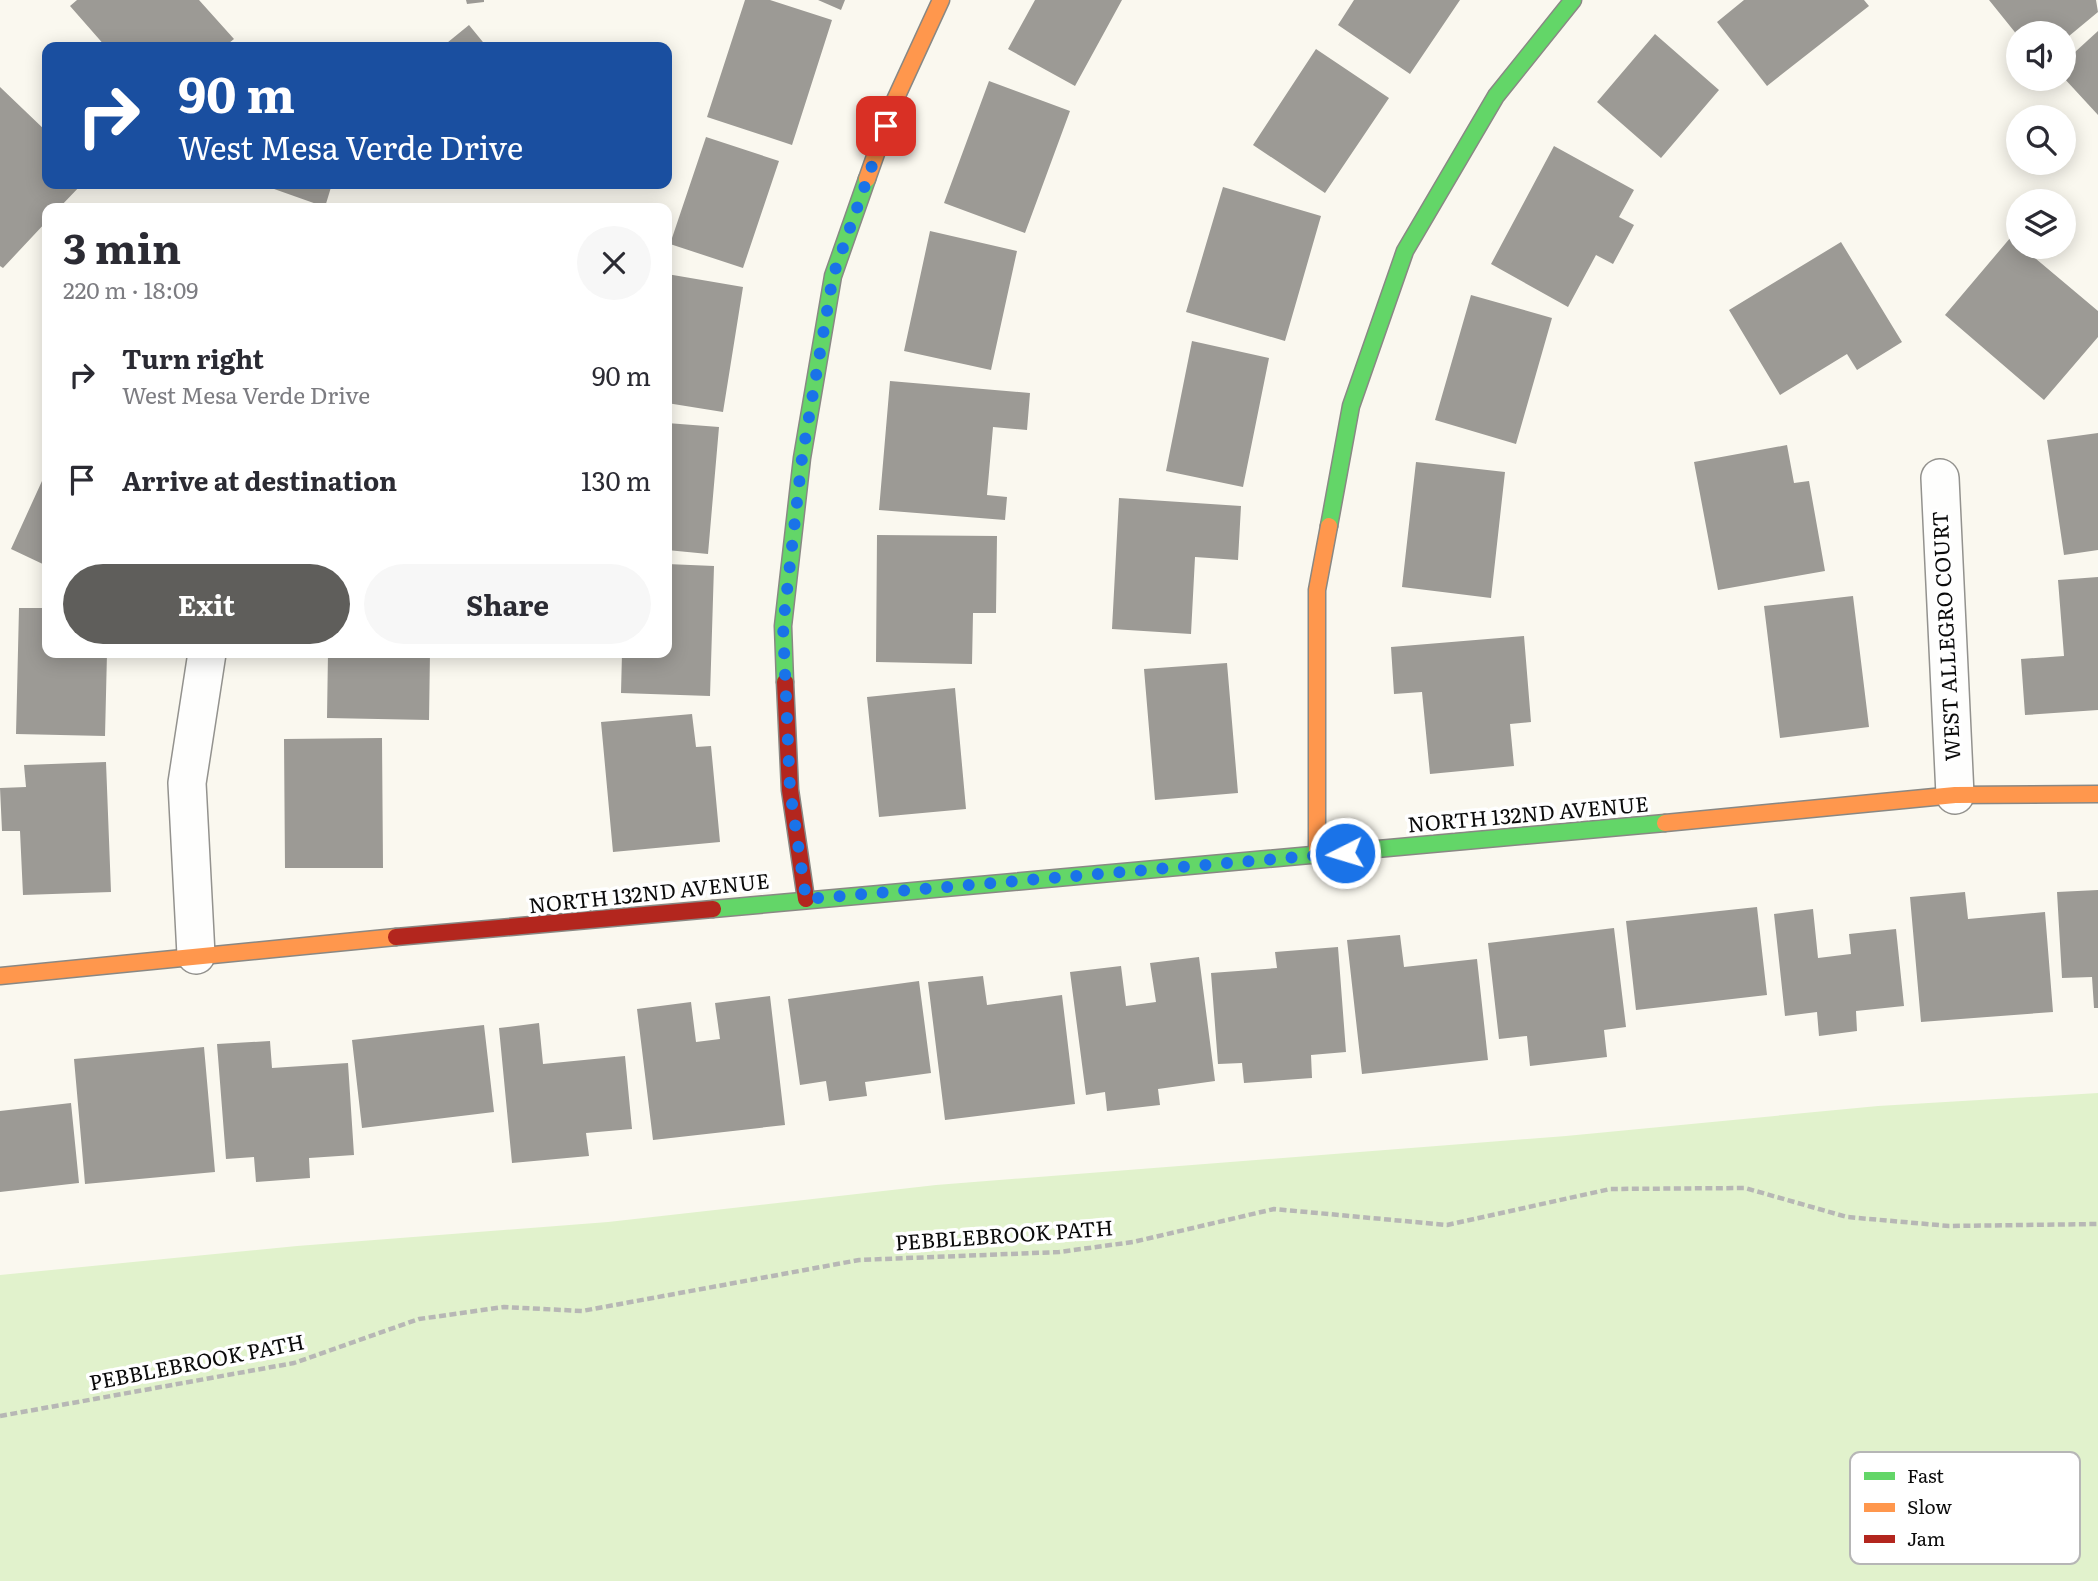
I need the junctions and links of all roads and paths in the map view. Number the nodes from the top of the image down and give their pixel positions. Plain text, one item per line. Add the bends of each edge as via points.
1 (941, 0) edge
2 (1573, 0) edge
3 (1940, 478) dead end
4 (205, 658) edge
5 (2098, 794) edge
6 (1955, 795) junction
7 (1317, 856) junction
8 (806, 899) junction
9 (196, 955) junction
10 (0, 976) edge
11 (2098, 1224) edge
12 (0, 1416) edge

1 - 8 street via 895,100 833,276 802,458 783,626 790,790
2 - 7 street via 1496,96 1405,251 1351,406 1317,590
3 - 6 street, WEST ALLEGRO COURT
4 - 9 street via 187,783
5 - 6 street, NORTH 132ND AVENUE
6 - 7 street, NORTH 132ND AVENUE
7 - 8 street, NORTH 132ND AVENUE
8 - 9 street, NORTH 132ND AVENUE
9 - 10 street, NORTH 132ND AVENUE
11 - 12 path, PEBBLEBROOK PATH via 1949,1226 1846,1217 1745,1188 1610,1189 1447,1225 1274,1209 1133,1242 1071,1251 859,1261 582,1311 504,1307 419,1319 295,1363

